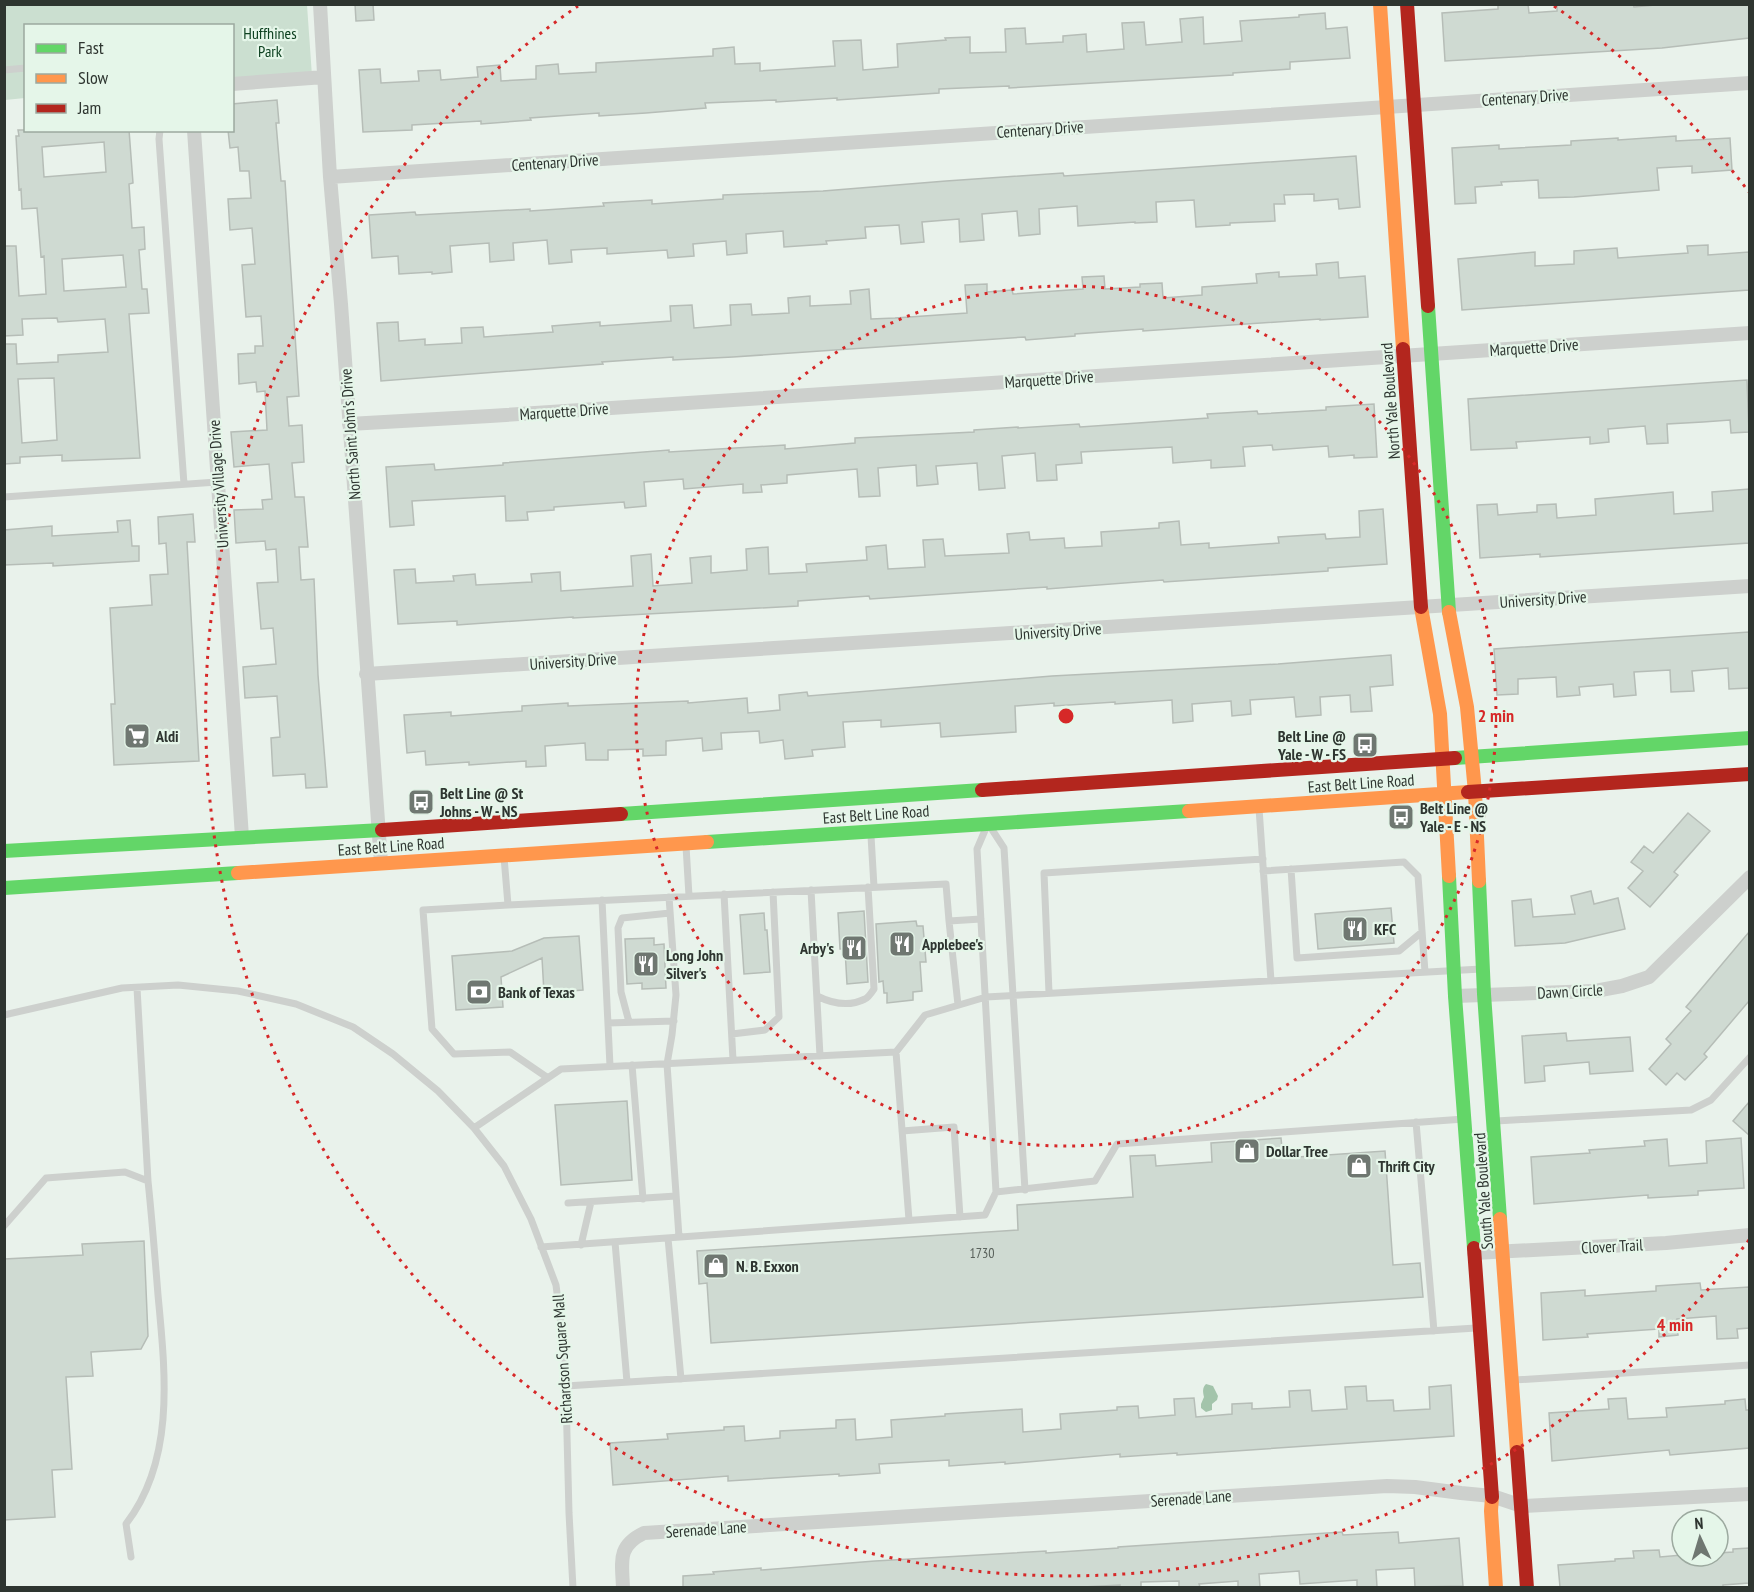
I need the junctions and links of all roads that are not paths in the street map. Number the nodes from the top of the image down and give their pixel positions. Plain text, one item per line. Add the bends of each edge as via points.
1 (320, 4) edge
2 (1380, 4) edge
3 (1407, 4) edge
4 (24, 68) edge
5 (4, 70) edge
6 (324, 77) junction
7 (1749, 83) edge
8 (234, 84) edge
9 (1414, 104) junction
10 (1387, 106) junction
11 (160, 132) edge
12 (194, 132) edge
13 (330, 177) junction
14 (1749, 333) edge
15 (1431, 353) junction
16 (1403, 356) junction
17 (349, 424) junction
18 (217, 482) junction
19 (184, 484) junction
20 (4, 497) edge
21 (1749, 586) edge
22 (1448, 605) junction
23 (1421, 608) junction
24 (366, 674) junction
25 (1749, 738) edge
26 (1472, 756) junction
27 (1443, 757) junction
28 (1749, 774) edge
29 (1475, 792) junction
30 (1446, 794) junction
31 (987, 806) junction
32 (1259, 806) junction
33 (378, 830) junction
34 (870, 831) junction
35 (242, 837) junction
36 (686, 843) junction
37 (4, 851) edge
38 (504, 855) junction
39 (1263, 860) junction
40 (381, 862) junction
41 (1291, 869) junction
42 (1263, 871) junction
43 (1749, 877) edge
44 (871, 887) junction
45 (4, 888) edge
46 (811, 890) junction
47 (773, 892) junction
48 (724, 894) junction
49 (689, 896) junction
50 (669, 897) junction
51 (602, 900) junction
52 (508, 905) junction
53 (670, 914) junction
54 (981, 919) junction
55 (950, 921) junction
56 (1422, 932) junction
57 (1483, 969) junction
58 (1454, 971) junction
59 (1425, 972) junction
60 (1271, 981) junction
61 (137, 988) junction
62 (1049, 993) junction
63 (1484, 994) junction
64 (1013, 995) junction
65 (817, 996) junction
66 (1455, 996) junction
67 (986, 997) junction
68 (958, 1005) junction
69 (4, 1015) edge
70 (674, 1021) junction
71 (629, 1022) junction
72 (608, 1023) junction
73 (732, 1034) junction
74 (896, 1052) junction
75 (820, 1056) junction
76 (1749, 1057) edge
77 (733, 1060) junction
78 (667, 1064) junction
79 (632, 1065) junction
80 (610, 1066) junction
81 (548, 1078) junction
82 (1464, 1119) junction
83 (1416, 1122) junction
84 (1494, 1122) junction
85 (474, 1128) junction
86 (902, 1131) junction
87 (148, 1181) junction
88 (1025, 1190) junction
89 (996, 1192) junction
90 (676, 1196) junction
91 (643, 1199) junction
92 (591, 1202) junction
93 (568, 1203) dead end
94 (960, 1216) junction
95 (909, 1220) junction
96 (4, 1226) edge
97 (1749, 1234) edge
98 (679, 1237) junction
99 (668, 1238) junction
100 (615, 1242) junction
101 (581, 1245) junction
102 (542, 1247) junction
103 (1504, 1251) junction
104 (1474, 1253) junction
105 (1480, 1328) junction
106 (1434, 1330) junction
107 (1749, 1365) edge
108 (681, 1379) junction
109 (1513, 1380) junction
110 (627, 1383) junction
111 (566, 1386) junction
112 (1749, 1494) edge
113 (1491, 1496) junction
114 (1522, 1506) junction
115 (131, 1557) dead end
116 (573, 1587) edge
117 (623, 1587) edge
118 (1496, 1587) edge
119 (1527, 1587) edge

1 - 6 street, North Saint John's Drive
2 - 10 main road, North Yale Boulevard
3 - 9 main road
4 - 5 lane
6 - 8 street
6 - 13 street, North Saint John's Drive
7 - 9 street, Centenary Drive
9 - 10 street, Centenary Drive
9 - 15 main road
10 - 13 street, Centenary Drive
10 - 16 main road, North Yale Boulevard
11 - 19 lane
12 - 18 street, University Village Drive
13 - 17 street, North Saint John's Drive
14 - 15 street, Marquette Drive
15 - 16 street, Marquette Drive
15 - 22 main road
16 - 17 street, Marquette Drive
16 - 23 main road, North Yale Boulevard
17 - 24 street, North Saint John's Drive
18 - 19 lane
18 - 35 street, University Village Drive
19 - 20 lane
21 - 22 street, University Drive
22 - 23 street, University Drive
22 - 26 main road
23 - 24 street, University Drive
23 - 27 main road, North Yale Boulevard via 1440,714
24 - 33 street, North Saint John's Drive
25 - 26 main road, East Belt Line Road
26 - 27 main road, East Belt Line Road
26 - 29 main road
27 - 30 main road, North Yale Boulevard
27 - 31 main road, East Belt Line Road
28 - 29 main road, East Belt Line Road
29 - 30 main road, East Belt Line Road
29 - 57 main road, South Yale Boulevard
30 - 32 main road, East Belt Line Road
30 - 58 main road, South Yale Boulevard
31 - 32 main road, East Belt Line Road
31 - 33 main road, East Belt Line Road
31 - 34 main road, East Belt Line Road
31 - 54 lane via 977,849
31 - 64 lane via 1004,848
32 - 39 lane
33 - 35 main road, East Belt Line Road
33 - 40 street, North Saint John's Drive
34 - 36 main road, East Belt Line Road
34 - 44 lane
35 - 37 main road, East Belt Line Road
36 - 38 main road, East Belt Line Road
36 - 49 lane
38 - 40 main road, East Belt Line Road
38 - 52 lane
39 - 42 lane
39 - 62 lane via 1044,873
40 - 45 main road, East Belt Line Road
41 - 42 lane
41 - 56 lane via 1404,862 1418,876
41 - 56 lane via 1297,958 1400,951
42 - 60 lane
43 - 63 street, Dawn Circle via 1649,977 1595,992
44 - 46 lane
44 - 55 lane via 946,884
44 - 65 lane via 874,989 866,999 850,1003 832,1003
46 - 47 lane
46 - 65 lane
47 - 48 lane
47 - 73 lane via 779,1017 765,1030
48 - 49 lane
48 - 73 lane
49 - 50 lane
50 - 51 lane
50 - 53 lane
51 - 52 lane
51 - 72 lane
52 - 81 lane via 423,910 432,1029 454,1054 510,1052
53 - 70 lane
53 - 71 lane via 622,918 618,928 621,992
54 - 55 lane
54 - 67 lane
55 - 68 lane
56 - 59 lane
57 - 58 lane
57 - 63 main road, South Yale Boulevard
58 - 59 lane
58 - 66 main road, South Yale Boulevard
59 - 60 lane
60 - 62 lane
61 - 69 lane, Richardson Square Mall
61 - 85 lane, Richardson Square Mall via 178,985 238,991 296,1004 345,1024 393,1054 438,1091
61 - 87 lane
62 - 64 lane
63 - 66 street, Dawn Circle
63 - 84 main road, South Yale Boulevard
64 - 67 lane
64 - 88 lane
65 - 75 lane
66 - 82 main road, South Yale Boulevard
67 - 68 lane
67 - 89 lane
68 - 74 lane via 925,1015
70 - 71 lane
70 - 78 lane
71 - 72 lane
72 - 80 lane
73 - 77 lane
74 - 75 lane
74 - 86 lane
75 - 77 lane
76 - 84 lane via 1711,1100 1691,1110
77 - 78 lane
78 - 79 lane
78 - 90 lane
79 - 80 lane
79 - 91 lane
80 - 81 lane via 561,1068
81 - 85 lane
82 - 83 lane
82 - 104 main road, South Yale Boulevard
83 - 88 lane via 1117,1144 1095,1181
83 - 106 lane
84 - 103 main road, South Yale Boulevard
85 - 102 lane, Richardson Square Mall via 504,1167
86 - 94 lane via 954,1127
86 - 95 lane
87 - 96 lane via 125,1172 46,1178
87 - 115 lane via 162,1333 163,1430 152,1477 138,1509 126,1524
88 - 89 lane
89 - 94 lane via 985,1215
90 - 91 lane
90 - 98 lane
91 - 92 lane
92 - 93 lane
92 - 101 lane
94 - 95 lane
95 - 98 lane
97 - 103 street, Clover Trail via 1666,1243
98 - 99 lane
99 - 100 lane
99 - 108 lane
100 - 101 lane
100 - 110 lane
101 - 102 lane
102 - 111 lane, Richardson Square Mall via 556,1286
103 - 104 street, Clover Trail
103 - 109 main road, South Yale Boulevard
104 - 105 main road, South Yale Boulevard
105 - 106 lane
105 - 113 main road, South Yale Boulevard
106 - 108 lane
107 - 109 lane
108 - 110 lane
109 - 114 main road, South Yale Boulevard
110 - 111 lane
111 - 116 lane, Richardson Square Mall
112 - 114 street, Serenade Lane
113 - 114 street, Serenade Lane
113 - 117 street, Serenade Lane via 1387,1486 644,1533 632,1539 622,1556
113 - 118 main road, South Yale Boulevard
114 - 119 main road, South Yale Boulevard

